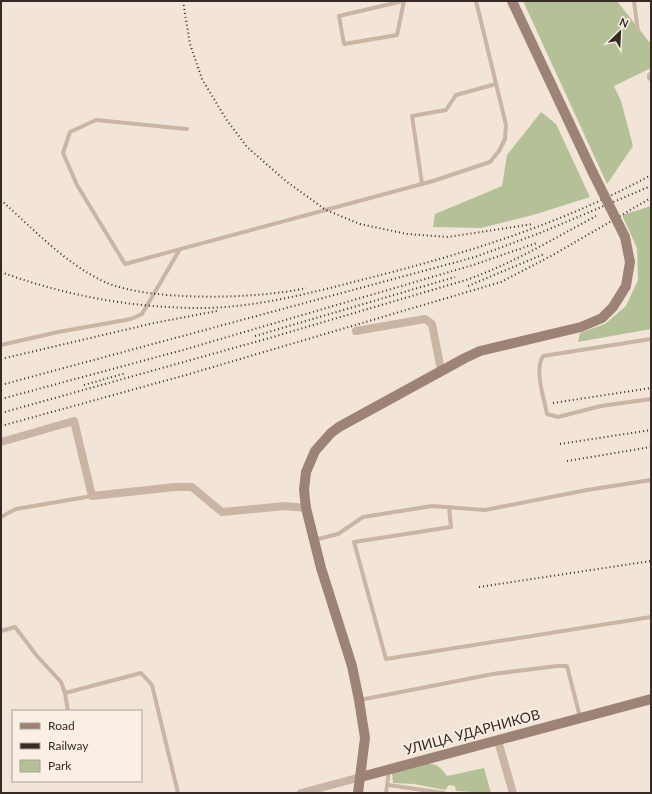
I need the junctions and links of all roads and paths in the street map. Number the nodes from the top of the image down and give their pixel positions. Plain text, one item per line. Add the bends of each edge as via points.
1 (404, 1) edge
2 (476, 1) edge
3 (512, 1) edge
4 (634, 1) edge
5 (638, 32) dead end
6 (496, 84) junction
7 (187, 129) dead end
8 (422, 184) junction
9 (180, 250) junction
10 (356, 331) dead end
11 (651, 339) edge
12 (1, 345) edge
13 (441, 370) junction
14 (651, 399) edge
15 (1, 442) edge
16 (651, 480) edge
17 (92, 496) junction
18 (449, 507) junction
19 (306, 508) junction
20 (1, 517) edge
21 (314, 540) junction
22 (651, 617) edge
23 (1, 631) edge
24 (65, 693) junction
25 (651, 699) edge
26 (359, 700) junction
27 (68, 710) edge
28 (580, 718) junction
29 (498, 741) junction
30 (389, 769) junction
31 (361, 777) junction
32 (388, 785) junction
33 (178, 793) edge
34 (301, 793) edge
35 (358, 793) edge
36 (386, 793) edge
37 (444, 793) edge
38 (512, 793) edge

1 - 1 lane via 339,16 344,44 397,35
2 - 6 lane
3 - 13 main road, bridge via 625,237 630,262 626,286 614,307 602,318 581,327 480,351
4 - 5 lane
6 - 8 lane via 506,125 505,139 499,152 490,162
6 - 8 lane via 456,95 446,110 412,116
7 - 9 lane via 96,120 70,132 62,153 125,264
8 - 9 lane
9 - 12 lane via 142,314 132,319
10 - 13 street via 425,319 432,324
11 - 14 lane via 543,356 539,362 547,414 558,416 601,406
13 - 19 main road via 330,433 315,451 306,472
15 - 17 street via 74,421
16 - 18 lane via 485,510
17 - 19 street via 192,487 222,512 285,506
17 - 20 lane via 16,509
18 - 21 lane via 432,506 363,518 338,534
18 - 22 lane via 451,527 354,542 386,659
19 - 21 main road
21 - 26 main road via 352,666
23 - 24 lane via 15,627 61,682
24 - 27 lane
24 - 33 lane via 141,672 152,685
25 - 28 main road, УЛИЦА УДАРНИКОВ
26 - 28 lane via 493,674 567,666
26 - 31 main road via 365,738
28 - 29 main road, УЛИЦА УДАРНИКОВ
29 - 30 main road, УЛИЦА УДАРНИКОВ
29 - 38 street
30 - 31 main road, УЛИЦА УДАРНИКОВ
30 - 32 lane
31 - 34 street, УЛИЦА УДАРНИКОВ
31 - 35 main road
32 - 36 lane
32 - 37 lane

